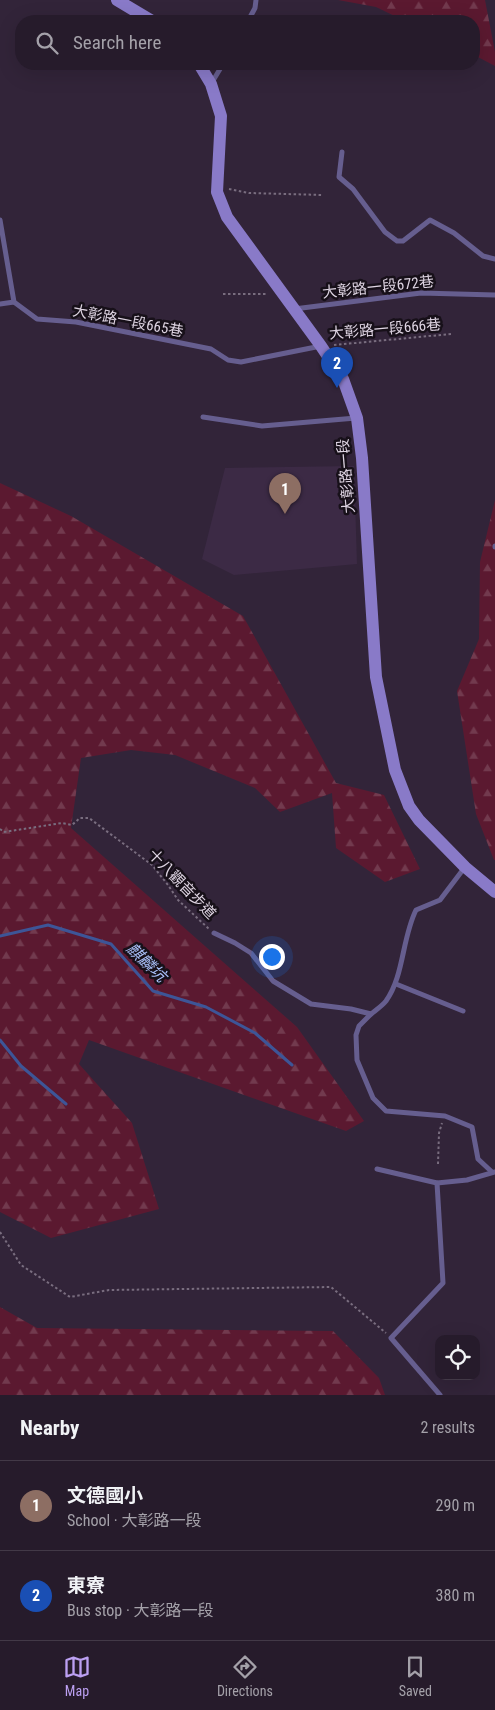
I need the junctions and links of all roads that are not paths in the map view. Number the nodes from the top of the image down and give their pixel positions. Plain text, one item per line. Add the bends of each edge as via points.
1 (117, 0) edge
2 (256, 0) edge
3 (142, 15) edge
4 (251, 15) edge
5 (202, 70) edge
6 (219, 70) edge
7 (211, 84) junction
8 (342, 152) dead end
9 (0, 220) edge
10 (495, 259) edge
11 (495, 295) edge
12 (14, 302) junction
13 (0, 304) edge
14 (294, 309) junction
15 (321, 346) junction
16 (203, 417) dead end
17 (357, 418) junction
18 (465, 867) junction
19 (495, 892) edge
20 (214, 933) road end
21 (396, 984) junction
22 (463, 1011) dead end
23 (371, 1014) junction
24 (378, 1169) dead end
25 (494, 1172) edge
26 (437, 1183) junction
27 (440, 1395) edge

1 - 3 main road
2 - 4 lane
5 - 7 main road, 大彰路一段
6 - 7 lane
7 - 14 main road, 大彰路一段 via 221,116 217,192 227,217
8 - 10 lane via 339,177 353,189 384,232 396,241 404,240 430,220 454,233 483,256
9 - 12 lane
11 - 14 lane, 大彰路一段672巷 via 421,293
12 - 13 lane
12 - 15 lane, 大彰路一段665巷 via 37,319 91,325 211,349 228,360 241,362
14 - 15 main road, 大彰路一段
15 - 17 main road, 大彰路一段 via 343,379
16 - 17 lane via 262,426
17 - 18 main road, 大彰路一段 via 376,676 396,770 409,806 418,820
18 - 19 main road, 大彰路一段
18 - 21 lane via 440,900 416,910 409,925
20 - 23 lane via 251,953 273,982 311,1004
21 - 22 lane
21 - 23 lane via 385,1003
23 - 25 lane via 359,1026 356,1035 357,1060 374,1098 386,1111 445,1116 472,1127 478,1159
24 - 26 lane
25 - 26 lane via 467,1180
26 - 27 lane via 442,1283 391,1338

